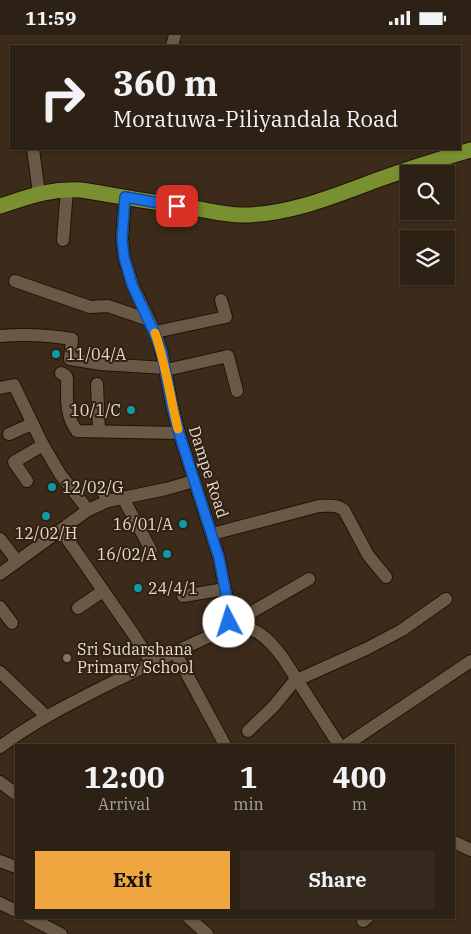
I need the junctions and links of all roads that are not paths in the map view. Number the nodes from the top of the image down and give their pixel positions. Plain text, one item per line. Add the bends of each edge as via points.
1 (33, 150) edge
2 (471, 150) edge
3 (67, 189) junction
4 (39, 193) junction
5 (125, 197) junction
6 (0, 206) edge
7 (63, 241) dead end
8 (15, 281) dead end
9 (221, 300) dead end
10 (149, 320) junction
11 (154, 332) junction
12 (0, 336) edge
13 (165, 369) junction
14 (61, 373) dead end
15 (98, 384) dead end
16 (0, 388) edge
17 (237, 391) dead end
18 (32, 424) junction
19 (98, 431) junction
20 (9, 433) dead end
21 (179, 433) junction
22 (43, 445) junction
23 (27, 481) dead end
24 (194, 481) junction
25 (100, 486) dead end
26 (123, 498) junction
27 (108, 501) junction
28 (88, 510) junction
29 (61, 530) junction
30 (212, 534) junction
31 (0, 539) edge
32 (151, 550) dead end
33 (17, 561) junction
34 (0, 574) edge
35 (386, 577) dead end
36 (309, 579) dead end
37 (225, 589) junction
38 (103, 591) junction
39 (183, 596) dead end
40 (446, 599) dead end
41 (0, 607) edge
42 (78, 608) dead end
43 (229, 621) junction
44 (12, 623) dead end
45 (175, 652) junction
46 (471, 661) edge
47 (152, 663) junction
48 (0, 672) edge
49 (297, 679) junction
50 (46, 717) junction
51 (248, 731) dead end
52 (224, 744) edge
53 (338, 744) edge
54 (347, 744) edge
55 (0, 747) edge
56 (0, 782) edge
57 (15, 793) edge
58 (455, 842) edge
59 (471, 850) edge
60 (0, 861) edge
61 (15, 867) edge
62 (0, 903) edge
63 (15, 910) edge
64 (32, 919) edge
65 (190, 919) edge
66 (61, 934) edge
67 (207, 934) edge

1 - 4 street
2 - 5 main road via 311,203 264,214 222,214
3 - 4 main road
3 - 5 main road
3 - 7 street
4 - 6 main road
5 - 10 street, Dampe Road via 124,257 132,285
8 - 10 street via 90,307 108,306
9 - 11 street via 226,317
10 - 11 street, Dampe Road
11 - 13 street, Dampe Road
12 - 13 street via 18,334 72,339 70,359
13 - 17 street via 228,356
13 - 21 street, Dampe Road
14 - 19 street via 68,379 68,416 72,425 76,431
15 - 19 street
16 - 18 street via 14,385
18 - 20 street
18 - 22 street
19 - 21 street
21 - 24 street, Dampe Road
22 - 23 street via 14,462
22 - 28 street via 60,474
24 - 26 street
24 - 30 street, Dampe Road
25 - 27 street
26 - 27 street
26 - 32 street
27 - 28 street
28 - 29 street
29 - 33 street
29 - 38 street
30 - 35 street via 319,506 339,506 368,555
30 - 37 street, Dampe Road
31 - 33 street
33 - 34 street
36 - 43 street via 240,619
37 - 39 street
37 - 43 street, Dampe Road
38 - 42 street
38 - 47 street
40 - 49 street via 368,648
41 - 44 street
43 - 45 street via 222,631
43 - 49 street via 265,637
45 - 47 street
45 - 52 street
46 - 54 street
47 - 50 street
48 - 50 street
49 - 51 street
49 - 53 street
50 - 55 street
56 - 57 street
58 - 59 street
60 - 61 street
62 - 63 street
64 - 66 street
65 - 67 street

